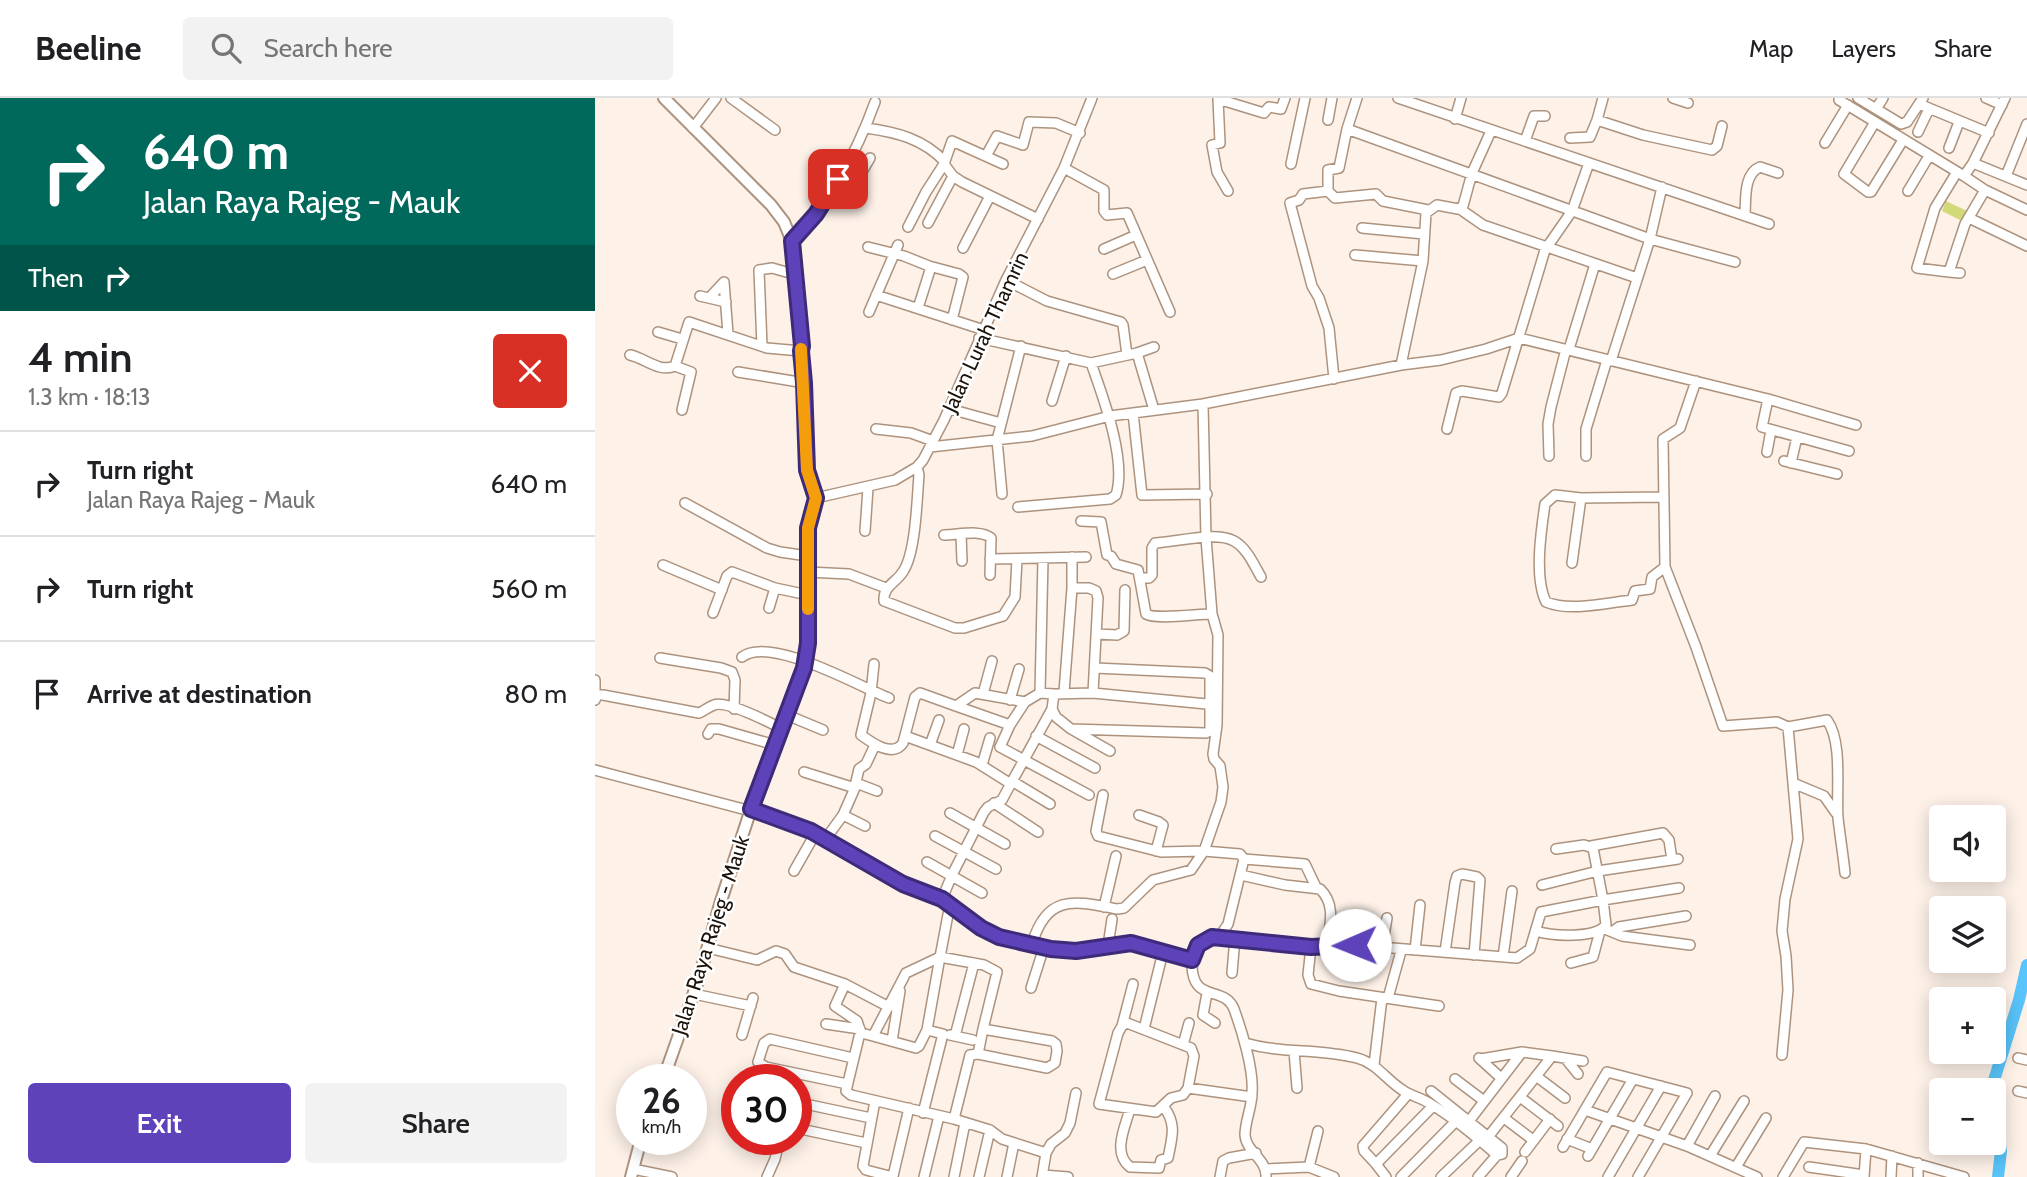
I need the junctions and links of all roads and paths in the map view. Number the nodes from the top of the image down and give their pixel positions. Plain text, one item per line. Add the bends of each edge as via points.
1 (664, 98) edge
2 (716, 98) edge
3 (731, 98) edge
4 (1092, 98) edge
5 (1285, 98) edge
6 (1305, 98) edge
7 (1332, 98) edge
8 (1357, 98) edge
9 (1398, 98) edge
10 (1461, 98) edge
11 (1603, 98) edge
12 (1673, 98) edge
13 (1858, 98) edge
14 (1883, 98) edge
15 (1986, 98) edge
16 (1921, 101) edge
17 (2004, 101) edge
18 (875, 102) dead end
19 (1688, 103) dead end
20 (1876, 109) junction
21 (1930, 109) junction
22 (1545, 116) dead end
23 (1455, 119) junction
24 (1328, 120) dead end
25 (1597, 120) junction
26 (1875, 122) junction
27 (1959, 122) junction
28 (2027, 124) edge
29 (1722, 126) dead end
30 (693, 128) junction
31 (866, 128) junction
32 (1347, 129) junction
33 (775, 130) dead end
34 (1491, 131) junction
35 (1080, 132) junction
36 (1919, 132) dead end
37 (1989, 133) junction
38 (1570, 138) dead end
39 (1903, 140) junction
40 (1525, 141) junction
41 (1825, 143) dead end
42 (1948, 148) dead end
43 (2017, 148) junction
44 (2027, 152) edge
45 (986, 156) junction
46 (1929, 156) junction
47 (870, 158) dead end
48 (945, 163) junction
49 (1589, 163) junction
50 (1973, 163) junction
51 (1003, 164) dead end
52 (1290, 164) dead end
53 (1064, 168) junction
54 (843, 170) junction
55 (1472, 173) junction
56 (1778, 173) dead end
57 (1961, 174) junction
58 (953, 176) junction
59 (2005, 176) junction
60 (2027, 185) edge
61 (1662, 187) junction
62 (1985, 190) junction
63 (1228, 191) dead end
64 (1328, 191) junction
65 (1908, 191) dead end
66 (991, 196) junction
67 (1460, 209) junction
68 (1428, 210) junction
69 (2027, 210) edge
70 (1572, 211) junction
71 (1745, 216) junction
72 (1969, 218) junction
73 (1038, 219) junction
74 (928, 223) dead end
75 (1769, 224) dead end
76 (908, 228) dead end
77 (1362, 228) dead end
78 (1424, 234) junction
79 (1136, 235) junction
80 (1650, 239) junction
81 (792, 241) junction
82 (1547, 246) junction
83 (2027, 246) edge
84 (868, 247) dead end
85 (963, 248) dead end
86 (896, 249) junction
87 (1104, 249) dead end
88 (1355, 256) dead end
89 (1147, 260) junction
90 (1423, 261) junction
91 (1735, 262) dead end
92 (1595, 264) junction
93 (929, 266) junction
94 (1949, 272) junction
95 (1960, 273) dead end
96 (1113, 274) dead end
97 (797, 275) junction
98 (1637, 278) junction
99 (1006, 280) junction
100 (876, 295) junction
101 (726, 302) junction
102 (918, 308) junction
103 (869, 312) dead end
104 (1170, 313) dead end
105 (952, 320) junction
106 (658, 332) dead end
107 (728, 334) junction
108 (982, 334) junction
109 (1519, 338) junction
110 (682, 339) junction
111 (762, 346) junction
112 (1021, 346) junction
113 (1154, 347) dead end
114 (1568, 349) junction
115 (801, 351) junction
116 (1132, 354) junction
117 (630, 355) dead end
118 (1066, 356) junction
119 (1609, 360) junction
120 (1091, 363) junction
121 (1401, 365) junction
122 (675, 366) junction
123 (738, 372) dead end
124 (1334, 379) junction
125 (1696, 381) junction
126 (804, 383) junction
127 (1768, 399) junction
128 (1052, 401) dead end
129 (1203, 404) junction
130 (950, 409) junction
131 (682, 410) dead end
132 (1154, 410) junction
133 (1133, 413) junction
134 (1110, 416) junction
135 (1001, 423) junction
136 (1856, 425) dead end
137 (876, 429) dead end
138 (1447, 429) dead end
139 (1771, 430) junction
140 (1797, 437) junction
141 (997, 440) junction
142 (932, 444) junction
143 (1849, 451) dead end
144 (1767, 452) dead end
145 (1549, 456) dead end
146 (1586, 456) dead end
147 (917, 467) junction
148 (1837, 474) dead end
149 (868, 488) junction
150 (1207, 494) junction
151 (1002, 495) dead end
152 (1662, 497) junction
153 (816, 498) junction
154 (1581, 498) junction
155 (1091, 501) junction
156 (685, 503) dead end
157 (1018, 507) dead end
158 (1094, 520) junction
159 (1081, 521) dead end
160 (865, 531) dead end
161 (961, 534) junction
162 (944, 535) dead end
163 (1206, 538) junction
164 (808, 556) junction
165 (1072, 557) junction
166 (1086, 557) dead end
167 (990, 559) junction
168 (1017, 559) junction
169 (1043, 559) junction
170 (962, 561) dead end
171 (1572, 563) dead end
172 (663, 565) dead end
173 (1665, 567) junction
174 (808, 572) junction
175 (990, 575) dead end
176 (1141, 578) junction
177 (1261, 578) dead end
178 (775, 588) junction
179 (886, 588) junction
180 (1072, 588) junction
181 (722, 590) junction
182 (1125, 590) dead end
183 (808, 595) junction
184 (769, 608) dead end
185 (713, 613) dead end
186 (1213, 614) junction
187 (1097, 634) junction
188 (742, 657) dead end
189 (660, 658) dead end
190 (806, 660) junction
191 (992, 661) dead end
192 (874, 664) dead end
193 (1094, 668) junction
194 (1019, 670) dead end
195 (595, 680) edge
196 (871, 691) junction
197 (1040, 693) junction
198 (1059, 693) junction
199 (1093, 693) junction
200 (983, 694) junction
201 (595, 696) edge
202 (889, 698) dead end
203 (1010, 700) junction
204 (1025, 702) junction
205 (1214, 705) junction
206 (956, 706) junction
207 (734, 709) junction
208 (1052, 709) junction
209 (787, 715) junction
210 (939, 720) dead end
211 (1010, 724) junction
212 (1788, 727) junction
213 (782, 729) junction
214 (964, 729) dead end
215 (1072, 729) junction
216 (823, 730) dead end
217 (708, 734) dead end
218 (905, 736) junction
219 (1036, 736) junction
220 (990, 738) dead end
221 (775, 745) junction
222 (874, 745) junction
223 (930, 745) junction
224 (1110, 751) dead end
225 (957, 755) junction
226 (1024, 760) junction
227 (982, 765) junction
228 (1095, 768) dead end
229 (595, 770) edge
230 (804, 772) dead end
231 (1012, 783) junction
232 (1793, 783) junction
233 (855, 785) junction
234 (877, 791) dead end
235 (1103, 794) dead end
236 (1089, 795) dead end
237 (994, 803) junction
238 (1050, 804) dead end
239 (751, 809) junction
240 (950, 813) dead end
241 (843, 815) junction
242 (1139, 815) dead end
243 (1838, 817) junction
244 (865, 826) dead end
245 (976, 828) junction
246 (1038, 832) dead end
247 (815, 834) junction
248 (935, 836) dead end
249 (824, 841) junction
250 (1005, 844) dead end
251 (1591, 846) junction
252 (1556, 849) dead end
253 (964, 851) junction
254 (1156, 851) junction
255 (1204, 851) junction
256 (1116, 856) dead end
257 (1244, 859) junction
258 (927, 862) dead end
259 (996, 869) dead end
260 (794, 871) dead end
261 (1598, 871) junction
262 (1845, 873) dead end
263 (952, 875) junction
264 (1241, 875) junction
265 (1542, 885) dead end
266 (1316, 887) junction
267 (1679, 888) dead end
268 (1512, 891) dead end
269 (982, 893) dead end
270 (1603, 900) junction
271 (946, 902) junction
272 (1419, 905) dead end
273 (1104, 907) junction
274 (1358, 916) dead end
275 (1686, 916) dead end
276 (1387, 918) dead end
277 (1112, 919) dead end
278 (1605, 930) junction
279 (1536, 931) junction
280 (1220, 936) junction
281 (1235, 938) junction
282 (1032, 944) junction
283 (1327, 945) junction
284 (1355, 945) junction
285 (1108, 946) junction
286 (1691, 946) dead end
287 (1044, 947) junction
288 (1311, 947) junction
289 (708, 948) junction
290 (1382, 948) junction
291 (1415, 950) junction
292 (1163, 951) junction
293 (1401, 951) junction
294 (1445, 952) junction
295 (1474, 954) junction
296 (940, 957) junction
297 (1503, 957) junction
298 (1192, 960) junction
299 (974, 963) junction
300 (1571, 963) dead end
301 (1232, 973) dead end
302 (845, 984) junction
303 (900, 984) junction
304 (1133, 984) dead end
305 (1031, 988) dead end
306 (1207, 993) junction
307 (694, 994) junction
308 (1385, 998) junction
309 (1439, 1006) dead end
310 (889, 1007) junction
311 (1189, 1023) dead end
312 (1215, 1023) dead end
313 (826, 1024) dead end
314 (1122, 1026) junction
315 (983, 1029) junction
316 (1144, 1029) junction
317 (927, 1030) junction
318 (861, 1031) junction
319 (943, 1034) junction
320 (742, 1035) dead end
321 (955, 1036) junction
322 (873, 1037) junction
323 (977, 1040) junction
324 (892, 1041) junction
325 (1245, 1043) junction
326 (1183, 1045) junction
327 (1294, 1051) junction
328 (1522, 1052) junction
329 (974, 1055) junction
330 (1782, 1055) dead end
331 (1552, 1056) junction
332 (853, 1058) junction
333 (1566, 1058) junction
334 (1583, 1061) dead end
335 (669, 1064) edge
336 (759, 1064) edge
337 (1374, 1065) junction
338 (1578, 1074) dead end
339 (1536, 1076) junction
340 (812, 1079) edge
341 (1455, 1079) dead end
342 (1501, 1079) junction
343 (1633, 1079) junction
344 (847, 1084) junction
345 (1661, 1086) junction
346 (1188, 1088) junction
347 (1297, 1088) dead end
348 (1431, 1091) dead end
349 (1076, 1093) dead end
350 (1408, 1094) junction
351 (1715, 1096) dead end
352 (1252, 1097) junction
353 (1520, 1097) junction
354 (1565, 1098) dead end
355 (875, 1101) junction
356 (1483, 1101) junction
357 (1744, 1101) dead end
358 (812, 1105) edge
359 (1433, 1106) junction
360 (1164, 1107) junction
361 (909, 1108) junction
362 (1130, 1109) junction
363 (1585, 1110) junction
364 (923, 1113) junction
365 (939, 1116) junction
366 (871, 1118) junction
367 (1503, 1118) junction
368 (1610, 1118) junction
369 (1766, 1118) dead end
370 (954, 1119) junction
371 (965, 1123) junction
372 (1463, 1123) junction
373 (1636, 1128) junction
374 (991, 1130) junction
375 (812, 1131) edge
376 (1318, 1131) dead end
377 (1663, 1137) junction
378 (1484, 1139) junction
379 (1533, 1140) junction
380 (866, 1143) junction
381 (1014, 1143) junction
382 (1687, 1146) junction
383 (1865, 1149) junction
384 (1046, 1153) junction
385 (1256, 1153) junction
386 (637, 1155) edge
387 (776, 1155) edge
388 (1710, 1156) junction
389 (1892, 1156) junction
390 (1794, 1159) junction
391 (1918, 1163) junction
392 (1376, 1164) junction
393 (1736, 1167) junction
394 (1809, 1167) junction
395 (1304, 1171) edge
396 (632, 1173) edge
397 (1266, 1173) edge
398 (1945, 1174) edge
399 (1042, 1176) edge
400 (1331, 1176) edge
401 (1753, 1176) edge
402 (1864, 1176) edge
403 (672, 1177) edge
404 (767, 1177) edge
405 (893, 1177) edge
406 (924, 1177) edge
407 (954, 1177) edge
408 (979, 1177) edge
409 (1007, 1177) edge
410 (1068, 1177) edge
411 (1220, 1177) edge
412 (1386, 1177) edge
413 (1401, 1177) edge
414 (1441, 1177) edge
415 (1478, 1177) edge
416 (1511, 1177) edge
417 (1608, 1177) edge
418 (1638, 1177) edge
419 (1783, 1177) edge
420 (1829, 1177) edge
421 (1891, 1177) edge
422 (1918, 1177) edge
423 (1964, 1177) edge

1 - 30 main road, Jalan Raya Rajeg - Mauk
2 - 30 street
3 - 33 street
4 - 35 street, Jalan Lurah Thamrin
5 - 63 street via 1281,109 1269,107 1264,113 1218,99 1220,143 1212,145 1217,172
6 - 52 street
7 - 24 street
8 - 32 street
9 - 23 street
10 - 23 street
11 - 25 street
12 - 19 street
13 - 20 street
14 - 20 street
15 - 17 street
16 - 20 street via 1905,124
16 - 21 street
17 - 37 street
18 - 31 street
21 - 27 street
21 - 36 street
22 - 40 street via 1534,116
23 - 34 street
25 - 29 street via 1711,150 1717,146
25 - 38 street via 1590,137
26 - 39 street
26 - 39 street via 1844,174 1868,192
26 - 41 street via 1843,102
27 - 37 street
27 - 42 street
28 - 43 street
30 - 81 main road, Jalan Raya Rajeg - Mauk via 771,205
31 - 48 street via 912,139
31 - 54 street
32 - 55 street
32 - 64 street via 1343,168 1328,169
34 - 40 street
34 - 55 street
35 - 45 street via 1056,123 1029,122 1023,145 996,136
35 - 53 street, Jalan Lurah Thamrin
37 - 50 street
39 - 46 street
40 - 49 street
43 - 44 street
43 - 59 street
45 - 48 street via 952,141
45 - 51 street
46 - 57 street
46 - 65 street
47 - 54 street via 859,177
48 - 58 street
48 - 76 street
49 - 61 street
49 - 70 street
50 - 57 street
50 - 59 street
53 - 73 street, Jalan Lurah Thamrin
53 - 79 street via 1104,190 1104,213 1126,213
54 - 81 street via 816,214
55 - 67 street
55 - 70 street
56 - 71 street via 1760,167 1753,172 1747,185
57 - 62 street
57 - 94 street via 1935,208 1917,268
58 - 66 street
58 - 74 street
59 - 60 street
61 - 71 street
61 - 80 street
62 - 69 street
62 - 72 street
64 - 68 street via 1335,198 1376,194 1383,201
64 - 124 street via 1303,194 1290,203 1312,286 1329,328
66 - 73 street
66 - 85 street
67 - 68 street via 1437,205
67 - 82 street via 1483,225
68 - 78 street
70 - 80 street
70 - 82 street
71 - 75 street
72 - 83 street
72 - 94 street
73 - 99 street, Jalan Lurah Thamrin
77 - 78 street
78 - 90 street
79 - 87 street
79 - 89 street
80 - 91 street
80 - 98 street
81 - 97 main road, Jalan Raya Rajeg - Mauk
82 - 92 street
82 - 109 street
84 - 86 street
86 - 93 street
86 - 100 street
88 - 90 street
89 - 96 street
89 - 104 street
90 - 121 street
92 - 98 street
92 - 114 street
93 - 102 street
93 - 105 street via 963,277
94 - 95 street
97 - 111 street via 772,268 759,270
97 - 115 main road, Jalan Raya Rajeg - Mauk
98 - 119 street
99 - 108 street, Jalan Lurah Thamrin
99 - 116 street via 1036,298 1111,320
100 - 102 street
100 - 103 street
101 - 101 street via 723,281 704,297
101 - 107 street
102 - 105 street
105 - 108 street
106 - 110 street
107 - 110 street via 689,322
107 - 111 street
108 - 112 street
108 - 130 street, Jalan Lurah Thamrin
109 - 114 street
109 - 121 street via 1441,360
109 - 138 street via 1499,397 1456,393
110 - 122 street
111 - 115 street
112 - 118 street
112 - 135 street
113 - 116 street
114 - 119 street
114 - 145 street via 1551,407
115 - 126 main road, Jalan Raya Rajeg - Mauk
116 - 120 street
116 - 132 street
117 - 122 street via 660,367
118 - 120 street
118 - 128 street
119 - 125 street
119 - 146 street via 1586,429
120 - 134 street
121 - 124 street
122 - 131 street via 691,372
123 - 126 street
124 - 129 street
125 - 127 street
125 - 152 street via 1680,428 1663,439
126 - 153 main road, Jalan Raya Rajeg - Mauk via 807,470
127 - 136 street
127 - 139 street via 1762,427
129 - 132 street
129 - 150 street
130 - 135 street
130 - 142 street, Jalan Lurah Thamrin
132 - 133 street
133 - 134 street
133 - 150 street via 1142,495
134 - 141 street via 1033,436
134 - 155 street via 1117,492 1110,499
135 - 141 street
137 - 142 street via 895,430
139 - 140 street
139 - 144 street
140 - 143 street
140 - 148 street via 1788,462
141 - 142 street
141 - 151 street
142 - 147 street, Jalan Lurah Thamrin
147 - 149 street
147 - 179 street via 914,533 907,561 903,572
149 - 153 street
149 - 160 street
150 - 163 street
152 - 154 street
152 - 173 street
153 - 164 main road, Jalan Raya Rajeg - Mauk via 808,528
154 - 171 street
154 - 173 street via 1553,496 1545,504 1539,551 1546,601 1575,606 1632,600 1635,591 1650,589 1652,577
155 - 157 street
155 - 158 street
156 - 164 street via 767,548
158 - 159 street
158 - 176 street via 1102,523 1107,555 1116,564 1139,570
161 - 162 street
161 - 167 street via 989,536
161 - 170 street
163 - 176 street via 1152,545 1152,575
163 - 177 street via 1234,541
163 - 186 street
164 - 174 main road, Jalan Raya Rajeg - Mauk
165 - 166 street
165 - 169 street
165 - 180 street
167 - 168 street
167 - 175 street
168 - 169 street
168 - 179 street via 1016,597 1003,616 964,628 884,601
169 - 197 street
172 - 181 street
173 - 212 street via 1723,726 1777,722
174 - 179 street via 849,574
174 - 183 main road, Jalan Raya Rajeg - Mauk
176 - 186 street via 1143,605 1150,617
178 - 181 street via 732,572
178 - 183 street
178 - 184 street
180 - 187 street via 1096,591
180 - 198 street
181 - 185 street
182 - 187 street via 1123,631
183 - 190 main road, Jalan Raya Rajeg - Mauk
186 - 205 street via 1217,635
187 - 193 street
188 - 190 street via 758,650
189 - 207 street via 733,672
190 - 196 street
190 - 209 main road, Jalan Raya Rajeg - Mauk
191 - 200 street
192 - 196 street
193 - 199 street
193 - 205 street via 1205,673 1210,676
194 - 203 street
195 - 201 street
196 - 202 street
196 - 222 street via 861,735
197 - 198 street
197 - 204 street
198 - 199 street
198 - 208 street
199 - 205 street
200 - 203 street
200 - 206 street via 973,694
201 - 207 street via 699,713 718,704
203 - 204 street
204 - 211 street
205 - 215 street via 1206,733
205 - 255 street via 1213,754 1220,765 1223,787
206 - 211 street
206 - 218 street via 919,694
207 - 213 street
208 - 215 street
208 - 219 street
209 - 213 main road, Jalan Raya Rajeg - Mauk
209 - 216 street
210 - 223 street
211 - 226 street via 1000,747
212 - 232 street
212 - 243 street via 1820,720 1829,723 1835,738
213 - 221 main road, Jalan Raya Rajeg - Mauk
214 - 225 street
215 - 224 street
217 - 221 street via 719,729
218 - 222 street via 897,750
218 - 223 street
219 - 226 street
219 - 228 street
220 - 227 street
221 - 239 main road, Jalan Raya Rajeg - Mauk
222 - 233 street
223 - 225 street
225 - 227 street
226 - 231 street
226 - 236 street
227 - 231 street
229 - 239 street
230 - 233 street
231 - 237 street via 1002,800
231 - 238 street
232 - 243 street via 1824,796
232 - 330 street via 1798,839 1784,899 1788,990
233 - 234 street
233 - 241 street
235 - 254 street via 1096,835
237 - 245 street
237 - 246 street
239 - 247 street
239 - 289 main road, Jalan Raya Rajeg - Mauk
240 - 245 street
241 - 244 street
241 - 249 street
242 - 254 street via 1163,825
243 - 262 street
245 - 250 street
245 - 253 street
247 - 249 street
247 - 260 street
248 - 253 street
249 - 271 street
251 - 252 street
251 - 261 street
251 - 261 street via 1663,833 1675,860
253 - 259 street
253 - 263 street
254 - 255 street
255 - 257 street via 1240,854
255 - 273 street via 1193,869 1153,880 1124,908
256 - 273 street
257 - 264 street
257 - 266 street via 1305,864
258 - 263 street
261 - 265 street
261 - 270 street
263 - 269 street
263 - 271 street
264 - 266 street
264 - 280 street via 1229,924
266 - 283 street via 1331,908
267 - 270 street
268 - 297 street
270 - 278 street
270 - 279 street via 1544,910
271 - 282 street via 988,932
271 - 296 street
272 - 291 street
273 - 282 street via 1061,904 1038,925
274 - 284 street
275 - 278 street
276 - 290 street
277 - 285 street
278 - 279 street via 1557,936
278 - 286 street
278 - 300 street via 1593,957
279 - 297 street via 1524,955
280 - 281 street
280 - 298 street via 1201,943
281 - 288 street
281 - 301 street
282 - 287 street
283 - 284 street
283 - 288 street
284 - 290 street
285 - 287 street via 1076,951
285 - 292 street via 1131,943
287 - 305 street
288 - 308 street via 1311,984
289 - 302 street via 757,960 776,951 785,954 794,967
289 - 307 main road, Jalan Raya Rajeg - Mauk
290 - 293 street
291 - 293 street
291 - 294 street
292 - 298 street
292 - 316 street
293 - 308 street
294 - 295 street
294 - 295 street via 1455,884 1462,874 1480,880
295 - 297 street
296 - 299 street
296 - 303 street via 906,973
296 - 317 street
298 - 306 street via 1196,983
299 - 315 street via 997,972
299 - 321 street
302 - 310 street
302 - 318 street via 835,1006 855,1019
303 - 310 street
303 - 324 street
304 - 314 street
306 - 312 street via 1203,1015
306 - 325 street via 1231,1003
307 - 320 street via 752,1002
307 - 335 main road, Jalan Raya Rajeg - Mauk
308 - 309 street
308 - 337 street
310 - 322 street
311 - 326 street
313 - 318 street
314 - 316 street
314 - 362 street via 1099,1102
315 - 323 street
315 - 329 street via 1052,1041 1057,1047 1056,1060 1053,1066 1043,1068
316 - 326 street
317 - 319 street
317 - 324 street via 918,1047
318 - 322 street
318 - 332 street
319 - 321 street
319 - 364 street
321 - 323 street
322 - 324 street
323 - 329 street
325 - 327 street
325 - 352 street
326 - 346 street via 1193,1051
327 - 337 street via 1337,1054
327 - 347 street
328 - 331 street
328 - 342 street
328 - 342 street via 1479,1058
329 - 370 street
331 - 333 street
331 - 339 street
332 - 336 street via 772,1040 765,1041
332 - 344 street
333 - 334 street
333 - 338 street
337 - 350 street
339 - 353 street
339 - 354 street
340 - 344 street
341 - 356 street
342 - 356 street
343 - 345 street
343 - 363 street via 1608,1072
343 - 368 street
344 - 355 street via 848,1094
345 - 373 street
345 - 377 street via 1687,1093
346 - 352 street
346 - 360 street
348 - 372 street
349 - 384 street via 1067,1129
350 - 359 street
350 - 392 street via 1363,1146
351 - 382 street
352 - 385 street via 1245,1135
353 - 367 street
353 - 379 street via 1554,1122
355 - 361 street
355 - 366 street
356 - 372 street
357 - 388 street
358 - 366 street
359 - 372 street
359 - 392 street
360 - 362 street via 1157,1112
360 - 362 street via 1173,1123 1168,1159 1161,1160 1160,1168 1130,1167 1121,1156
361 - 364 street
361 - 405 street
363 - 368 street
363 - 368 street via 1565,1143 1590,1152
364 - 365 street
365 - 370 street
365 - 406 street
366 - 380 street
367 - 378 street
367 - 379 street
368 - 373 street
369 - 393 street
370 - 371 street
371 - 374 street
371 - 407 street
372 - 378 street
372 - 413 street
373 - 377 street
373 - 417 street
374 - 381 street
374 - 408 street
375 - 380 street
376 - 395 street
377 - 382 street
377 - 418 street
378 - 414 street
378 - 415 street via 1503,1152
379 - 416 street
380 - 405 street via 864,1168
381 - 384 street
381 - 409 street
382 - 388 street
383 - 389 street
383 - 390 street via 1804,1142
383 - 402 street
384 - 399 street
385 - 397 street
385 - 411 street via 1223,1161
386 - 396 main road
387 - 404 street
388 - 393 street
389 - 391 street
389 - 421 street
390 - 394 street
390 - 419 street
391 - 398 street
391 - 422 street
392 - 412 street
393 - 401 street
394 - 402 street
394 - 420 street
395 - 397 street
395 - 400 street
396 - 403 street
398 - 423 street
399 - 410 street

